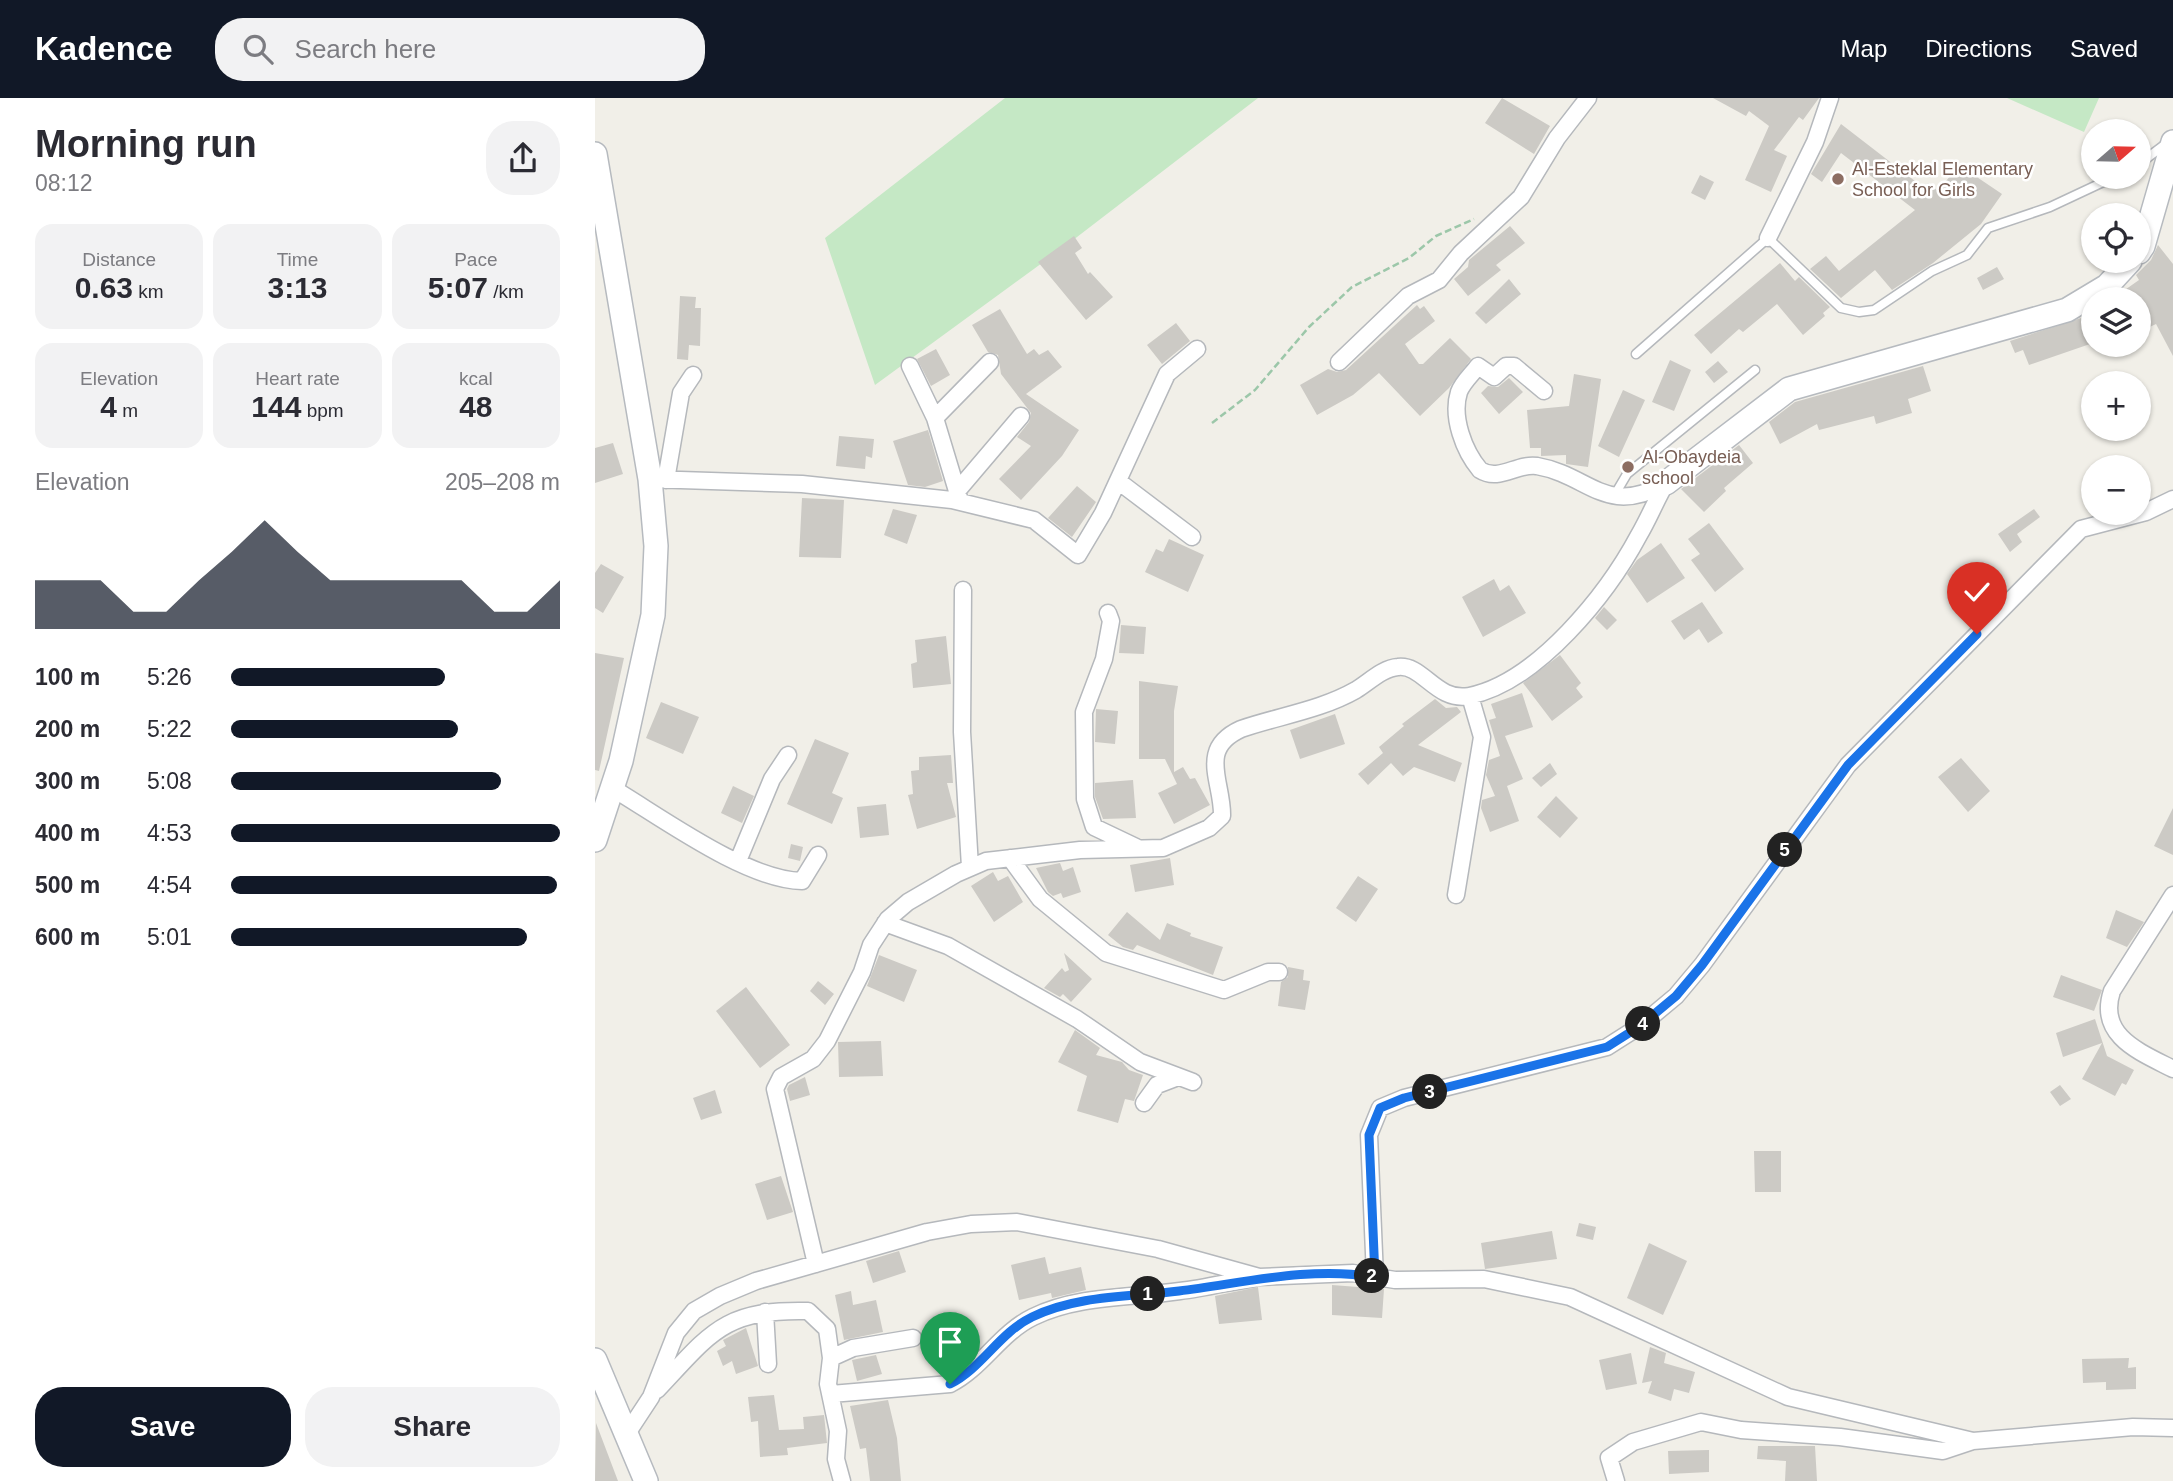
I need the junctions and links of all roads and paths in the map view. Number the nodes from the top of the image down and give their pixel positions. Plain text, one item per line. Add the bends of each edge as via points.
1 (1588, 98) edge
2 (1830, 98) edge
3 (2173, 139) edge
4 (595, 154) edge
5 (2151, 155) edge
6 (2088, 189) edge
7 (1484, 214) dead end
8 (2151, 217) edge
9 (1767, 238) junction
10 (2119, 273) edge
11 (1197, 349) dead end
12 (1636, 354) dead end
13 (990, 362) dead end
14 (1339, 362) dead end
15 (910, 366) dead end
16 (1755, 370) dead end
17 (693, 375) dead end
18 (1544, 391) dead end
19 (1021, 416) dead end
20 (936, 418) junction
21 (1212, 423) dead end
22 (658, 480) junction
23 (1118, 481) junction
24 (1666, 483) junction
25 (959, 496) junction
26 (1615, 496) junction
27 (2173, 499) edge
28 (1192, 537) dead end
29 (963, 590) dead end
30 (1108, 612) dead end
31 (1470, 696) junction
32 (788, 755) dead end
33 (612, 788) junction
34 (595, 841) edge
35 (1140, 849) junction
36 (818, 855) dead end
37 (1010, 858) junction
38 (738, 861) junction
39 (970, 867) junction
40 (1456, 895) dead end
41 (2173, 895) edge
42 (885, 923) junction
43 (1279, 972) dead end
44 (2173, 1069) edge
45 (1144, 1103) dead end
46 (816, 1264) junction
47 (1259, 1277) junction
48 (1375, 1277) junction
49 (765, 1312) junction
50 (913, 1338) dead end
51 (831, 1358) junction
52 (595, 1360) edge
53 (768, 1364) dead end
54 (831, 1394) junction
55 (651, 1397) junction
56 (595, 1401) edge
57 (2173, 1429) edge
58 (627, 1435) junction
59 (1972, 1441) junction
60 (629, 1481) edge
61 (646, 1481) edge
62 (842, 1481) edge
63 (1616, 1481) edge

1 - 14 street via 1521,197 1439,280 1408,296
2 - 9 street via 1815,142
3 - 5 lane
3 - 8 street
4 - 22 street
6 - 9 lane via 1988,228 1967,255 1932,271 1874,310 1841,308
7 - 21 path via 1436,236 1409,258 1353,287 1309,327 1255,390
9 - 12 lane
10 - 24 street via 2107,286 2067,310 1789,390
11 - 23 street via 1167,374
13 - 20 street
15 - 20 street
16 - 26 lane via 1627,474
17 - 22 street via 681,393
18 - 26 street via 1514,366 1501,369 1494,377 1478,366 1459,389 1456,405 1472,461 1488,475 1535,466
19 - 25 street via 991,447
20 - 25 street
22 - 25 street via 802,484
22 - 33 street via 653,615
23 - 25 street via 1078,555 1034,520
23 - 28 street
24 - 26 street via 1635,498
24 - 31 street via 1639,536 1567,634 1531,667
27 - 48 street via 2146,512 2081,529 1848,765 1702,965 1676,996 1640,1026 1607,1047 1380,1108 1369,1135
29 - 39 street via 962,732
30 - 35 street via 1111,621 1104,659 1084,712 1085,799 1094,827
31 - 35 street via 1445,693 1401,666 1382,672 1341,699 1233,733 1215,758 1223,807 1217,823 1163,848
31 - 40 street via 1482,737
32 - 38 street via 772,779
33 - 34 street
33 - 38 street
35 - 37 street
36 - 38 street via 802,881 770,877
37 - 39 street
37 - 43 street via 1040,899 1106,953 1228,993 1268,972
39 - 42 street via 908,902
41 - 44 street via 2117,983 2109,1009 2114,1030 2129,1046
42 - 45 street via 948,946 1077,1019 1140,1062 1186,1079 1157,1085
42 - 46 street via 827,1041 813,1059 781,1077 775,1089
46 - 47 street via 927,1232 1017,1222 1158,1249
46 - 55 street via 756,1281 694,1311 676,1332
47 - 48 street via 1353,1273
47 - 54 street via 1047,1311 1016,1327 964,1377 950,1384
48 - 59 street via 1484,1279 1570,1297 1788,1397
49 - 51 street via 809,1311 827,1329
49 - 53 street
49 - 55 street via 713,1331
50 - 51 street via 853,1348
51 - 54 street
52 - 58 street
54 - 62 street
55 - 58 street
56 - 60 street
57 - 59 street via 2133,1427
58 - 61 street
59 - 63 street via 1943,1451 1701,1422 1633,1442 1609,1458

